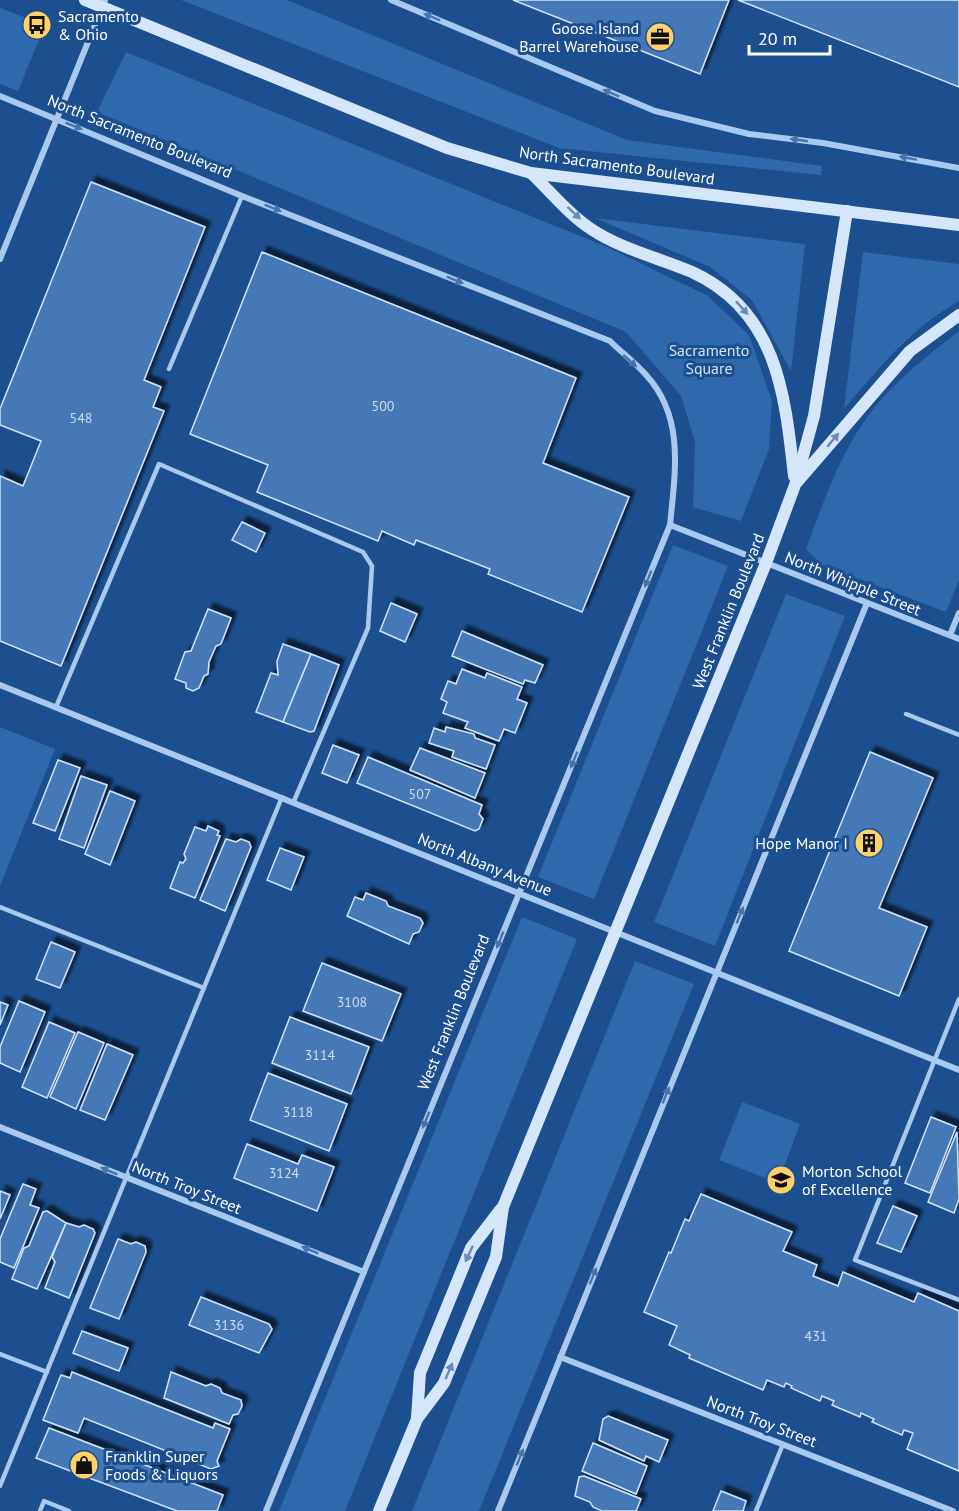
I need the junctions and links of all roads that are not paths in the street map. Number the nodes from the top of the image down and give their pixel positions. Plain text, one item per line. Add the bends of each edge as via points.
1 (85, 0) edge
2 (391, 0) edge
3 (104, 4) edge
4 (0, 96) edge
5 (57, 119) junction
6 (959, 168) edge
7 (531, 173) junction
8 (242, 196) junction
9 (847, 211) junction
10 (959, 225) edge
11 (0, 259) edge
12 (959, 315) edge
13 (169, 369) dead end
14 (795, 485) junction
15 (670, 525) junction
16 (766, 563) junction
17 (867, 603) junction
18 (959, 613) edge
19 (950, 635) junction
20 (959, 639) edge
21 (0, 685) edge
22 (56, 707) junction
23 (906, 714) dead end
24 (959, 735) edge
25 (282, 797) junction
26 (294, 801) junction
27 (520, 892) junction
28 (0, 907) edge
29 (616, 932) junction
30 (716, 973) junction
31 (204, 988) junction
32 (959, 999) edge
33 (935, 1060) junction
34 (959, 1070) edge
35 (0, 1127) edge
36 (127, 1178) junction
37 (503, 1207) junction
38 (364, 1272) junction
39 (959, 1300) edge
40 (0, 1354) edge
41 (560, 1357) junction
42 (47, 1372) junction
43 (417, 1419) junction
44 (783, 1444) junction
45 (0, 1486) edge
46 (40, 1511) edge
47 (69, 1511) edge
48 (266, 1511) edge
49 (380, 1511) edge
50 (498, 1511) edge
51 (756, 1511) edge
52 (953, 1511) edge

1 - 3 street, North Sacramento Boulevard
6 -> 2 street via 749,134 655,111
3 - 5 street
3 - 7 street, North Sacramento Boulevard via 447,148
4 - 5 street, North Sacramento Boulevard
5 -> 8 street, North Sacramento Boulevard
5 - 11 street
7 - 9 street, North Sacramento Boulevard
7 -> 14 street via 590,229 693,273 743,308 770,352 781,384
8 - 13 lane
8 -> 15 street, North Sacramento Boulevard via 610,341 648,377 670,412 676,453
9 - 10 street, North Sacramento Boulevard
9 - 14 street, West Franklin Boulevard via 814,417
14 -> 12 street via 910,351
14 - 16 street, West Franklin Boulevard
15 - 16 street, North Whipple Street
15 -> 27 street, West Franklin Boulevard
16 - 17 street, North Whipple Street
16 - 29 street, West Franklin Boulevard
17 - 19 street, North Whipple Street
30 -> 17 street
18 - 19 street
19 - 20 street, North Whipple Street
21 - 22 street, North Albany Avenue
22 - 25 street, North Albany Avenue
22 - 26 lane via 159,464 363,552 372,566 368,628
23 - 24 lane
25 - 26 street, North Albany Avenue
25 - 31 lane
26 - 27 street, North Albany Avenue
27 - 29 street, North Albany Avenue
27 -> 38 street, West Franklin Boulevard
28 - 31 lane
29 - 30 street, North Albany Avenue
29 - 37 street, West Franklin Boulevard
30 - 33 street, North Albany Avenue
41 -> 30 street
31 - 36 lane
32 - 33 lane
33 - 34 street, North Albany Avenue
33 - 39 lane via 855,1260
36 -> 35 street, North Troy Street
38 -> 36 street, North Troy Street
36 - 42 lane
43 -> 37 street, West Franklin Boulevard via 444,1383 496,1257
37 -> 43 street, West Franklin Boulevard via 471,1248 420,1373
38 - 48 street, West Franklin Boulevard
40 - 42 lane
41 - 44 street, North Troy Street
50 -> 41 street
42 - 45 lane
43 - 49 street, West Franklin Boulevard
44 - 51 lane
44 - 52 street, North Troy Street
46 - 47 lane via 44,1501

